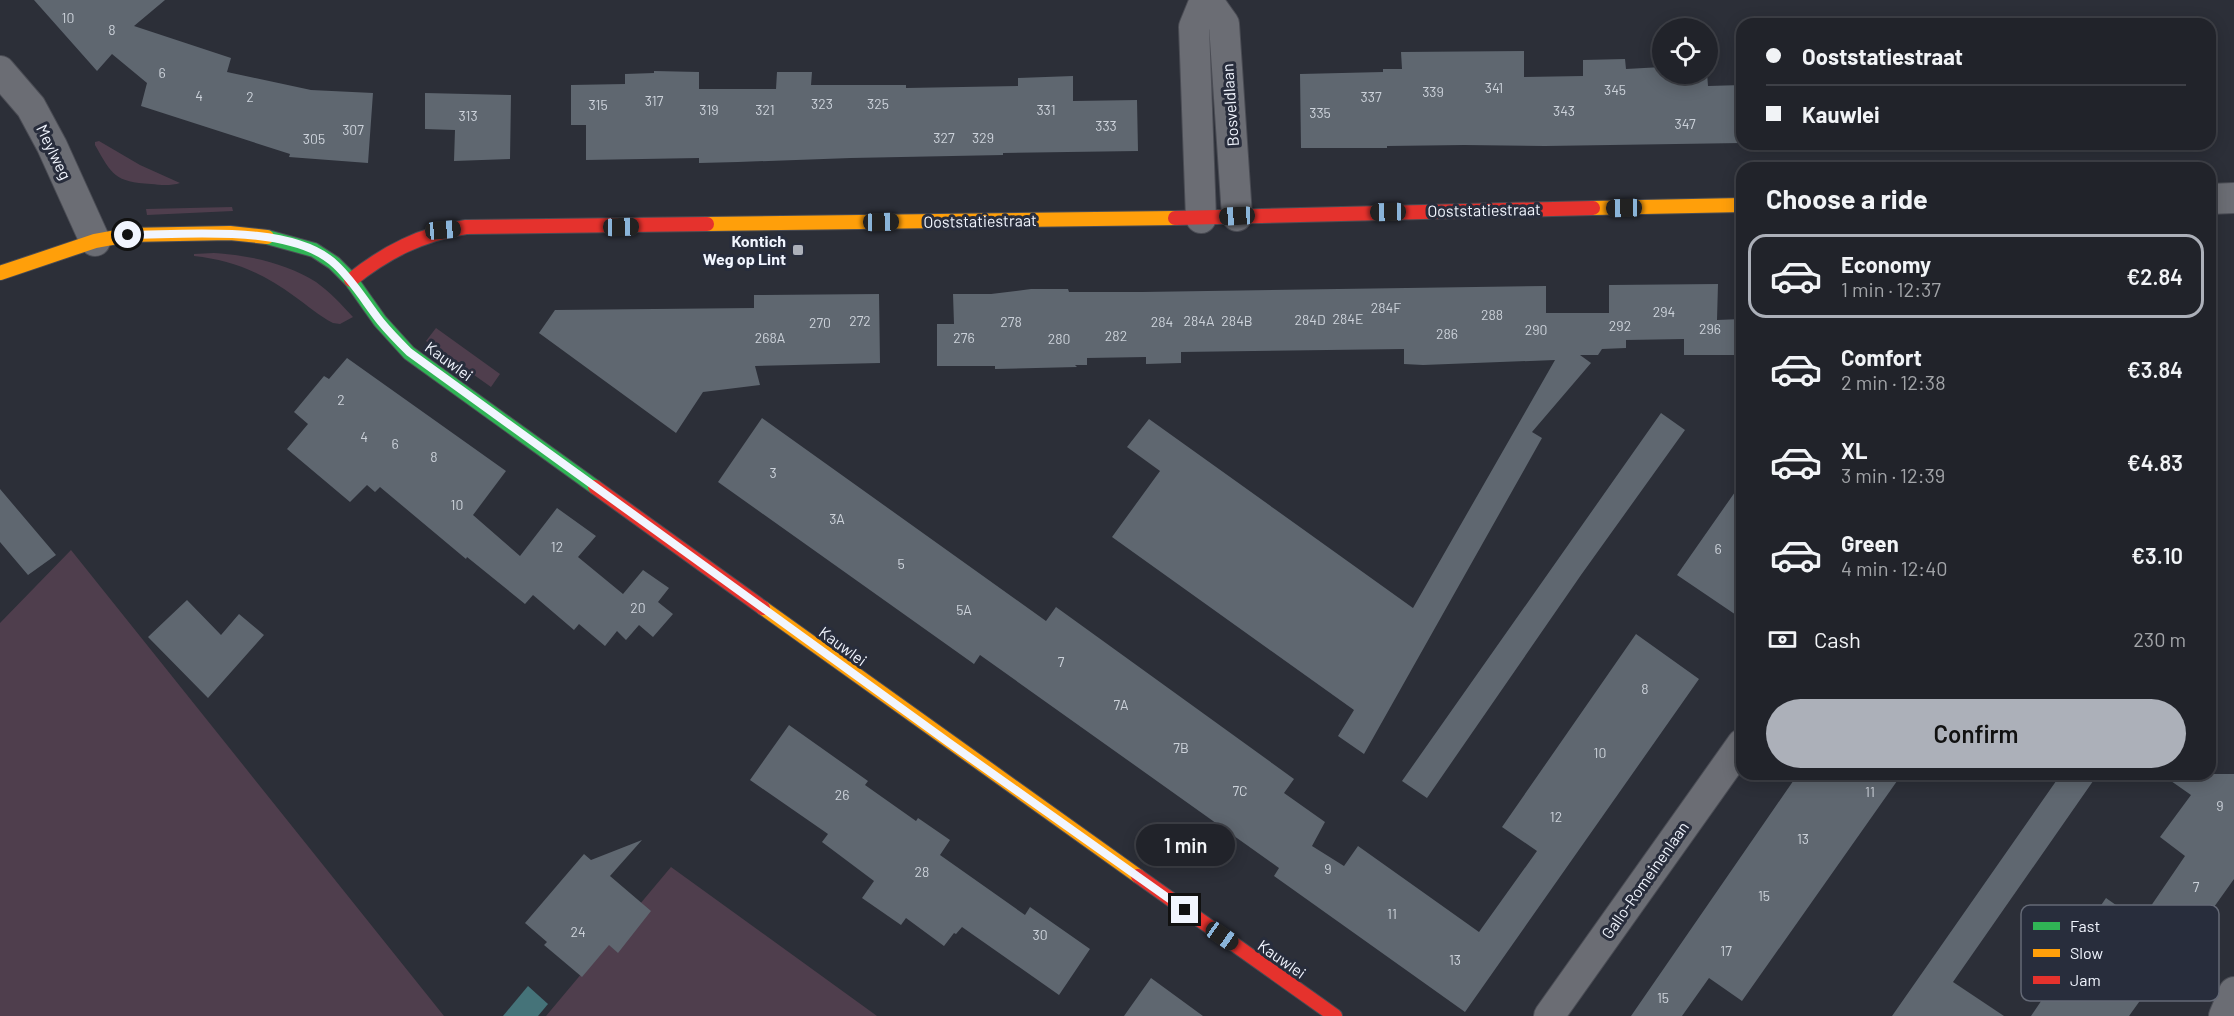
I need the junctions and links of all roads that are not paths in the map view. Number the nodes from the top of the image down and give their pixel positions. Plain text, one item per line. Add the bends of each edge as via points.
1 (1206, 0) edge
2 (0, 71) edge
3 (2234, 198) edge
4 (2216, 199) edge
5 (1736, 206) edge
6 (1237, 216) junction
7 (1201, 218) junction
8 (95, 241) junction
9 (0, 273) edge
10 (351, 280) junction
11 (1736, 752) edge
12 (2234, 992) edge
13 (1335, 1016) edge
14 (1549, 1016) edge
15 (2224, 1016) edge

1 - 6 street, Bosveldlaan via 1224,24
1 - 7 street, Bosveldlaan via 1194,27
2 - 8 street, Meylweg via 31,107
3 - 4 street
5 - 6 street, Ooststatiestraat
6 - 7 street, Ooststatiestraat
7 - 10 street, Ooststatiestraat via 466,227 443,230 401,245
8 - 9 street
8 - 10 street via 128,235 264,236 314,250
10 - 13 street, Kauwlei via 380,321 409,352
11 - 14 street, Gallo-Romeinenlaan
12 - 15 street

